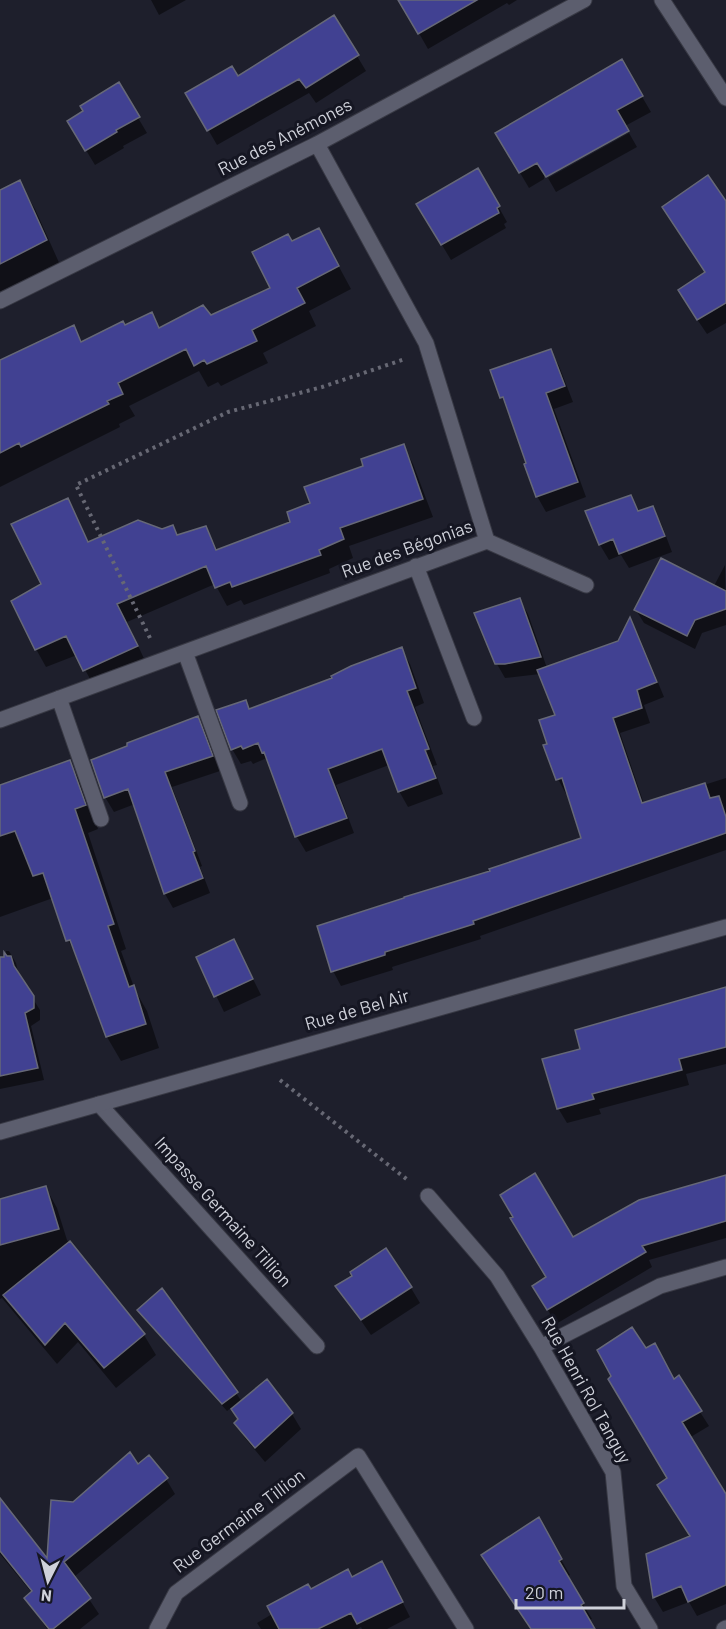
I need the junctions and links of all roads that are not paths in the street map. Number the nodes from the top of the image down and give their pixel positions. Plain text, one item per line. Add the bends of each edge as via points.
1 (584, 0) edge
2 (662, 0) edge
3 (726, 98) edge
4 (317, 144) junction
5 (0, 301) edge
6 (487, 541) junction
7 (416, 566) junction
8 (585, 585) dead end
9 (185, 652) junction
10 (59, 698) junction
11 (474, 718) dead end
12 (0, 720) edge
13 (240, 803) dead end
14 (101, 819) dead end
15 (726, 927) edge
16 (99, 1104) junction
17 (0, 1131) edge
18 (428, 1196) road end
19 (726, 1267) edge
20 (317, 1346) dead end
21 (541, 1347) junction
22 (157, 1629) edge
23 (466, 1629) edge
24 (650, 1629) edge

1 - 4 street, Rue des Anémones
2 - 3 street
4 - 5 street, Rue des Anémones
4 - 6 street, Rue des Bégonias via 426,343
6 - 7 street, Rue des Bégonias
6 - 8 street
7 - 9 street, Rue des Bégonias
7 - 11 street
9 - 10 street, Rue des Bégonias
9 - 13 street
10 - 12 street, Rue des Bégonias
10 - 14 street
15 - 16 street, Rue de Bel Air
16 - 17 street, Rue de Bel Air
16 - 20 street, Impasse Germaine Tillion
18 - 21 street, Rue Henri Rol Tanguy via 497,1276
19 - 21 street via 660,1286
21 - 24 street, Rue Henri Rol Tanguy via 613,1472 624,1586
22 - 23 street, Rue Germaine Tillion via 176,1593 358,1456

